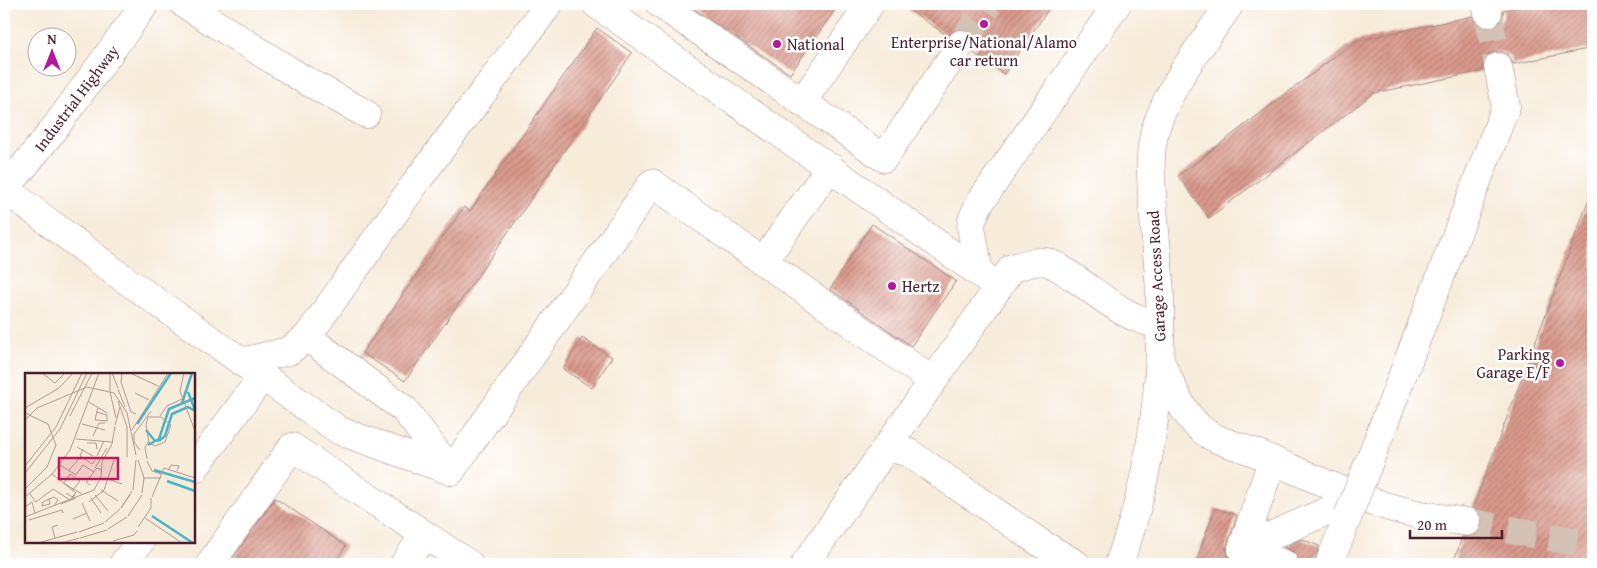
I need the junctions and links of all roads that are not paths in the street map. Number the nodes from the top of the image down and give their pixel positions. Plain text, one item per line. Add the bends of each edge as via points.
1 (145, 4) edge
2 (184, 4) edge
3 (549, 4) edge
4 (596, 4) edge
5 (660, 4) edge
6 (870, 4) edge
7 (1117, 4) edge
8 (1230, 4) edge
9 (961, 44) tunnel mouth
10 (1498, 67) tunnel mouth
11 (802, 102) junction
12 (366, 114) dead end
13 (830, 167) junction
14 (5, 190) edge
15 (763, 262) junction
16 (989, 279) junction
17 (1160, 324) junction
18 (307, 338) junction
19 (1160, 361) junction
20 (252, 370) junction
21 (933, 381) junction
22 (887, 447) junction
23 (1272, 461) junction
24 (195, 467) edge
25 (451, 471) junction
26 (1351, 507) junction
27 (1468, 522) tunnel mouth
28 (424, 535) junction
29 (139, 543) edge
30 (1242, 549) junction
31 (123, 564) edge
32 (210, 564) edge
33 (404, 564) edge
34 (469, 564) edge
35 (805, 564) edge
36 (1076, 564) edge
37 (1119, 564) edge
38 (1284, 564) edge
39 (1329, 564) edge

1 - 14 street, Industrial Highway
2 - 12 street via 303,79
3 - 18 street via 417,180
4 - 13 street
5 - 11 street
6 - 11 street
7 - 16 street via 979,204 971,227
8 - 17 street, Garage Access Road via 1172,91 1156,127 1151,180
9 - 11 street via 884,158
10 - 26 street, bridge via 1506,106
13 - 15 street
13 - 16 street
14 - 20 street
15 - 21 street
15 - 25 street via 652,183
16 - 17 street via 1012,268 1047,262 1128,314 1144,322
16 - 21 street
17 - 19 street, Garage Access Road
18 - 20 street
18 - 25 street via 406,410
19 - 23 street via 1184,408 1200,428 1211,436
19 - 37 street, Garage Access Road via 1143,480
20 - 24 street
20 - 25 street via 340,431
21 - 22 street
22 - 35 street
22 - 36 street via 909,453
23 - 27 street via 1388,507
23 - 30 street
26 - 30 street
26 - 39 street
28 - 32 street via 292,447
28 - 33 street
28 - 34 street
29 - 31 street
30 - 38 street

